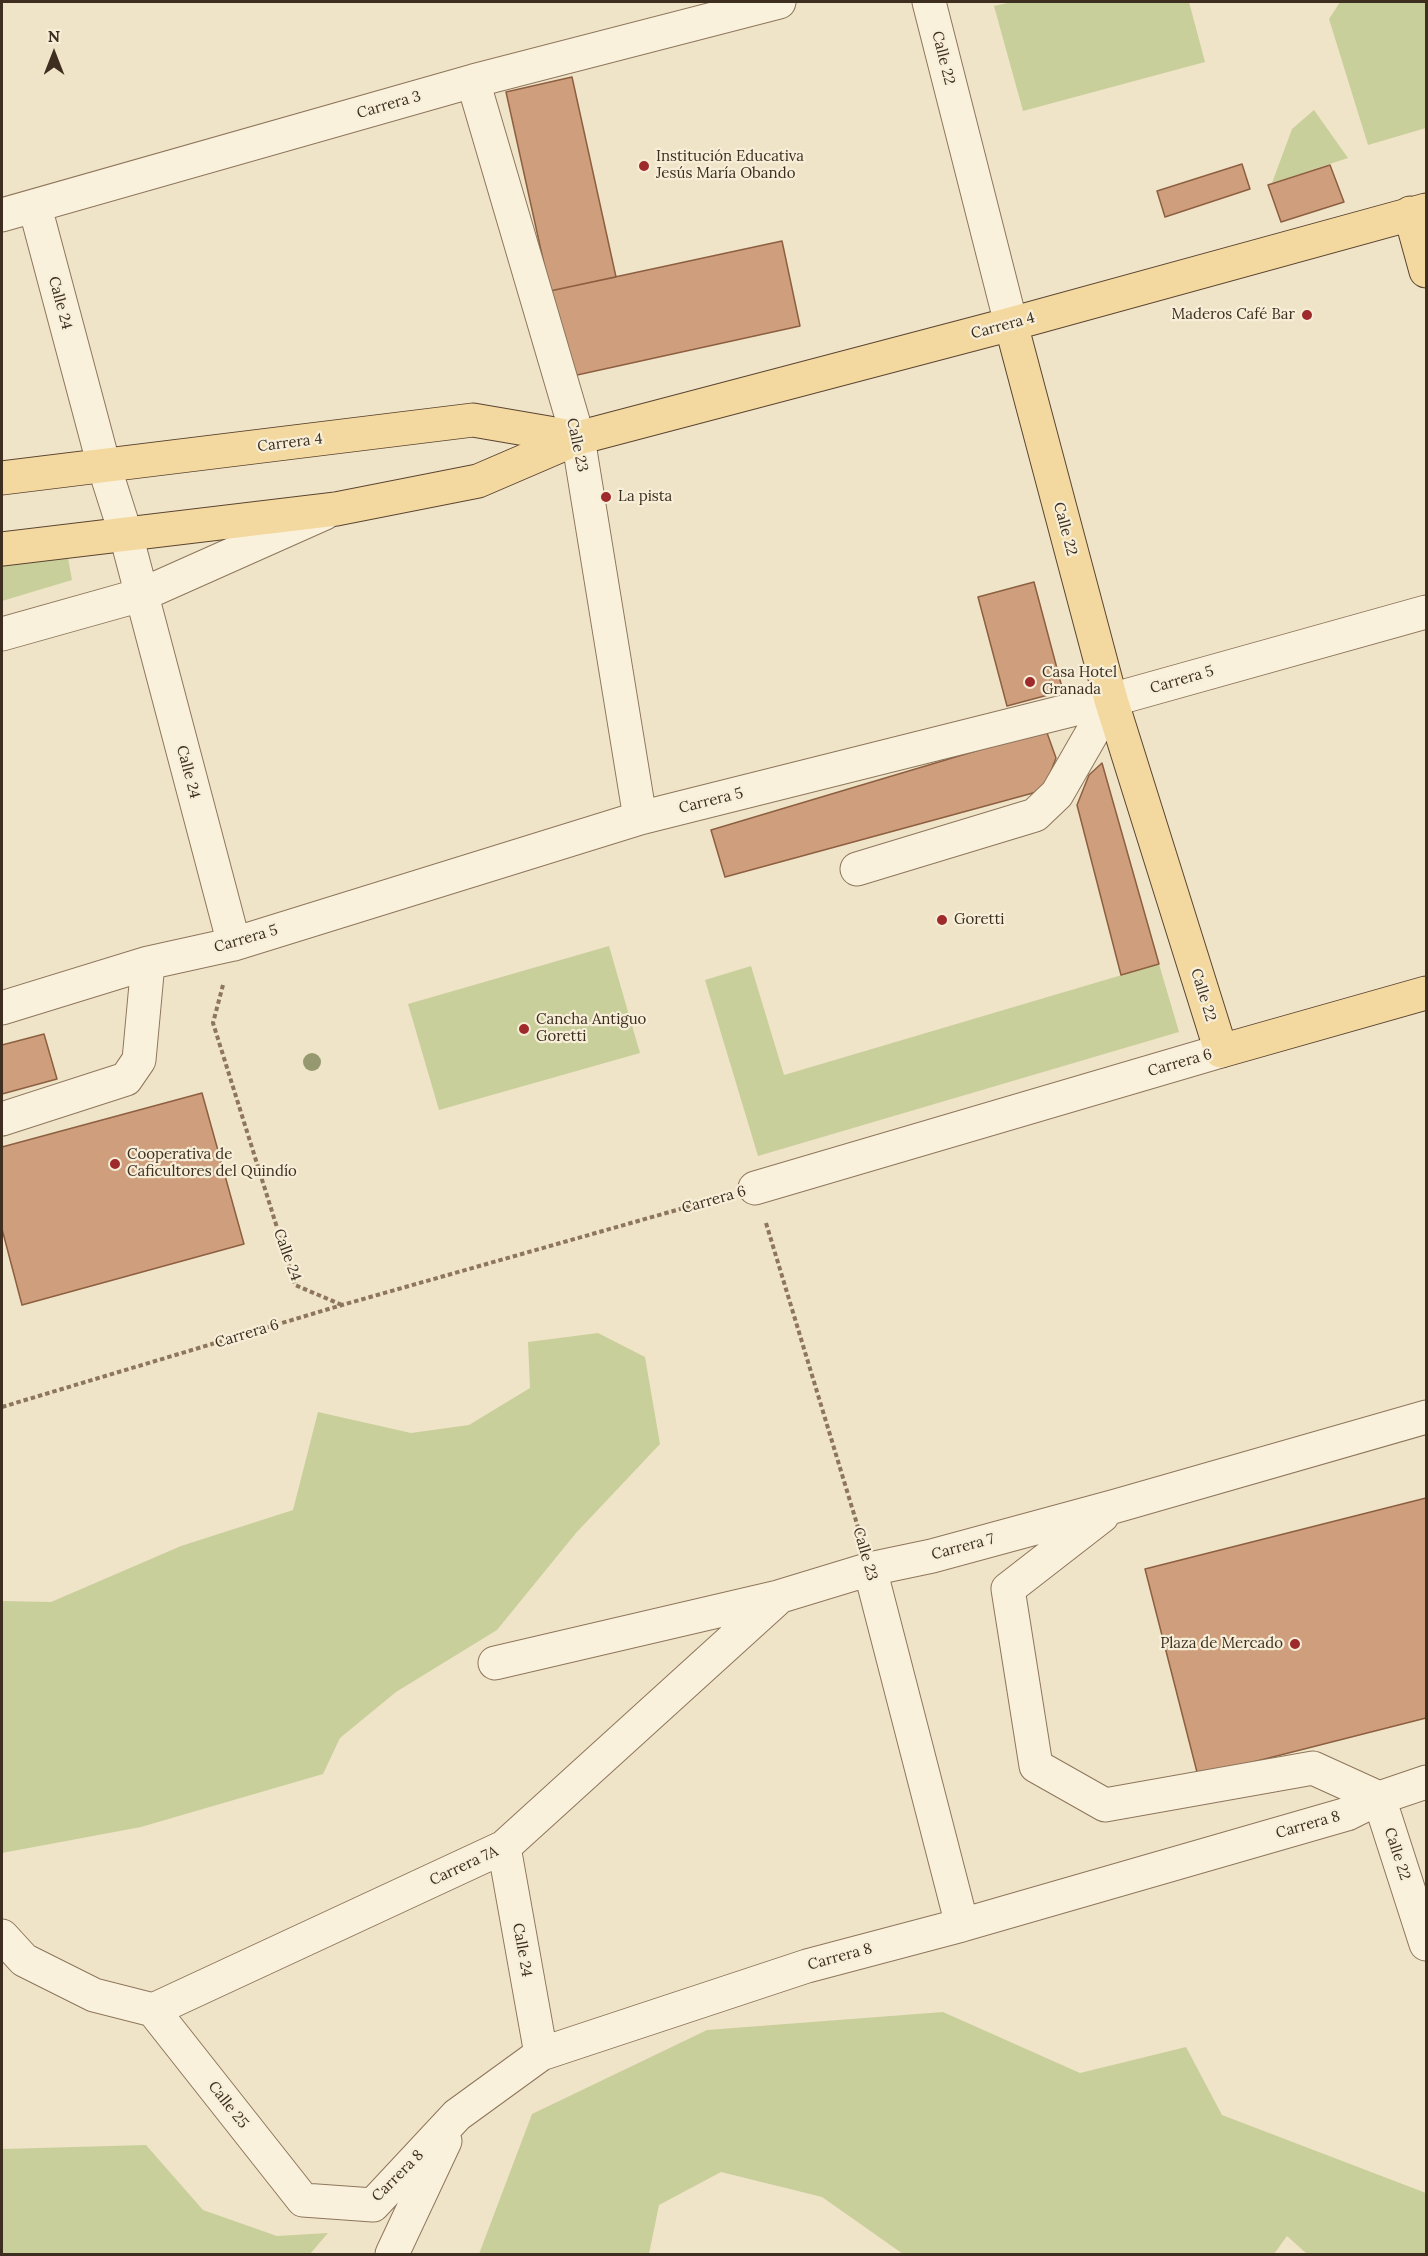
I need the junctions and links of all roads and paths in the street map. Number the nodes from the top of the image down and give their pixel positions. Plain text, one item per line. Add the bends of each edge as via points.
1 (779, 2) edge
2 (928, 2) edge
3 (472, 81) junction
4 (35, 207) junction
5 (1418, 212) edge
6 (2, 215) edge
7 (1426, 271) edge
8 (1011, 324) junction
9 (578, 438) junction
10 (104, 466) junction
11 (2, 478) edge
12 (336, 509) junction
13 (126, 535) junction
14 (2, 549) edge
15 (141, 595) junction
16 (1426, 612) edge
17 (2, 634) edge
18 (1111, 700) junction
19 (640, 818) junction
20 (857, 869) dead end
21 (234, 944) junction
22 (148, 963) junction
23 (1426, 993) edge
24 (2, 1008) edge
25 (1221, 1051) junction
26 (2, 1119) edge
27 (755, 1188) junction
28 (342, 1305) junction
29 (2, 1407) edge
30 (1426, 1417) edge
31 (1116, 1506) junction
32 (870, 1569) junction
33 (778, 1598) junction
34 (495, 1663) dead end
35 (1426, 1782) edge
36 (1379, 1798) junction
37 (504, 1847) junction
38 (962, 1925) junction
39 (2, 1936) edge
40 (1426, 1944) edge
41 (153, 2010) junction
42 (541, 2054) junction
43 (457, 2115) junction
44 (303, 2200) joint
45 (392, 2254) edge

1 - 3 street, Carrera 3
2 - 8 street, Calle 22
3 - 4 street, Carrera 3
3 - 9 street, Calle 23
4 - 6 street, Carrera 3
4 - 10 street, Calle 24
5 - 7 main road
5 - 8 main road, Carrera 4
8 - 9 main road, Carrera 4
8 - 18 main road, Calle 22
9 - 10 main road, Carrera 4 via 472,420
9 - 12 main road, Carrera 4 via 478,482
9 - 19 street, Calle 23
10 - 11 main road, Carrera 4
10 - 13 street, Calle 24
12 - 13 main road, Carrera 4
12 - 15 street, Carrera 4
13 - 14 main road, Carrera 4
13 - 15 street, Calle 24
15 - 17 street, Carrera 4
15 - 21 street, Calle 24
16 - 18 street, Carrera 5
18 - 19 street, Carrera 5
18 - 20 street via 1057,794 1035,815
18 - 25 main road, Calle 22
19 - 21 street, Carrera 5
21 - 22 street, Carrera 5
21 - 28 path, Calle 24 via 213,1023 295,1285
22 - 24 street, Carrera 5
22 - 26 street via 139,1060 133,1072 126,1079
23 - 25 main road, Carrera 6
25 - 27 street, Carrera 6
27 - 28 path, Carrera 6
27 - 32 path, Calle 23
28 - 29 path, Carrera 6
30 - 31 street, Carrera 7
31 - 32 street, Carrera 7
31 - 36 street via 1008,1588 1036,1766 1105,1805 1313,1768
32 - 33 street, Carrera 7
32 - 38 street, Calle 23
33 - 34 street, Carrera 7
33 - 37 street, Carrera 7A
35 - 36 street, Carrera 8
36 - 38 street, Carrera 8 via 1347,1814
36 - 40 street, Calle 22
37 - 41 street, Carrera 7A
37 - 42 street, Calle 24
38 - 42 street, Carrera 8 via 807,1966
39 - 41 street via 24,1960 94,1995
41 - 44 street, Calle 25
42 - 43 street, Carrera 8
43 - 44 street, Carrera 8 via 373,2205
43 - 45 street

